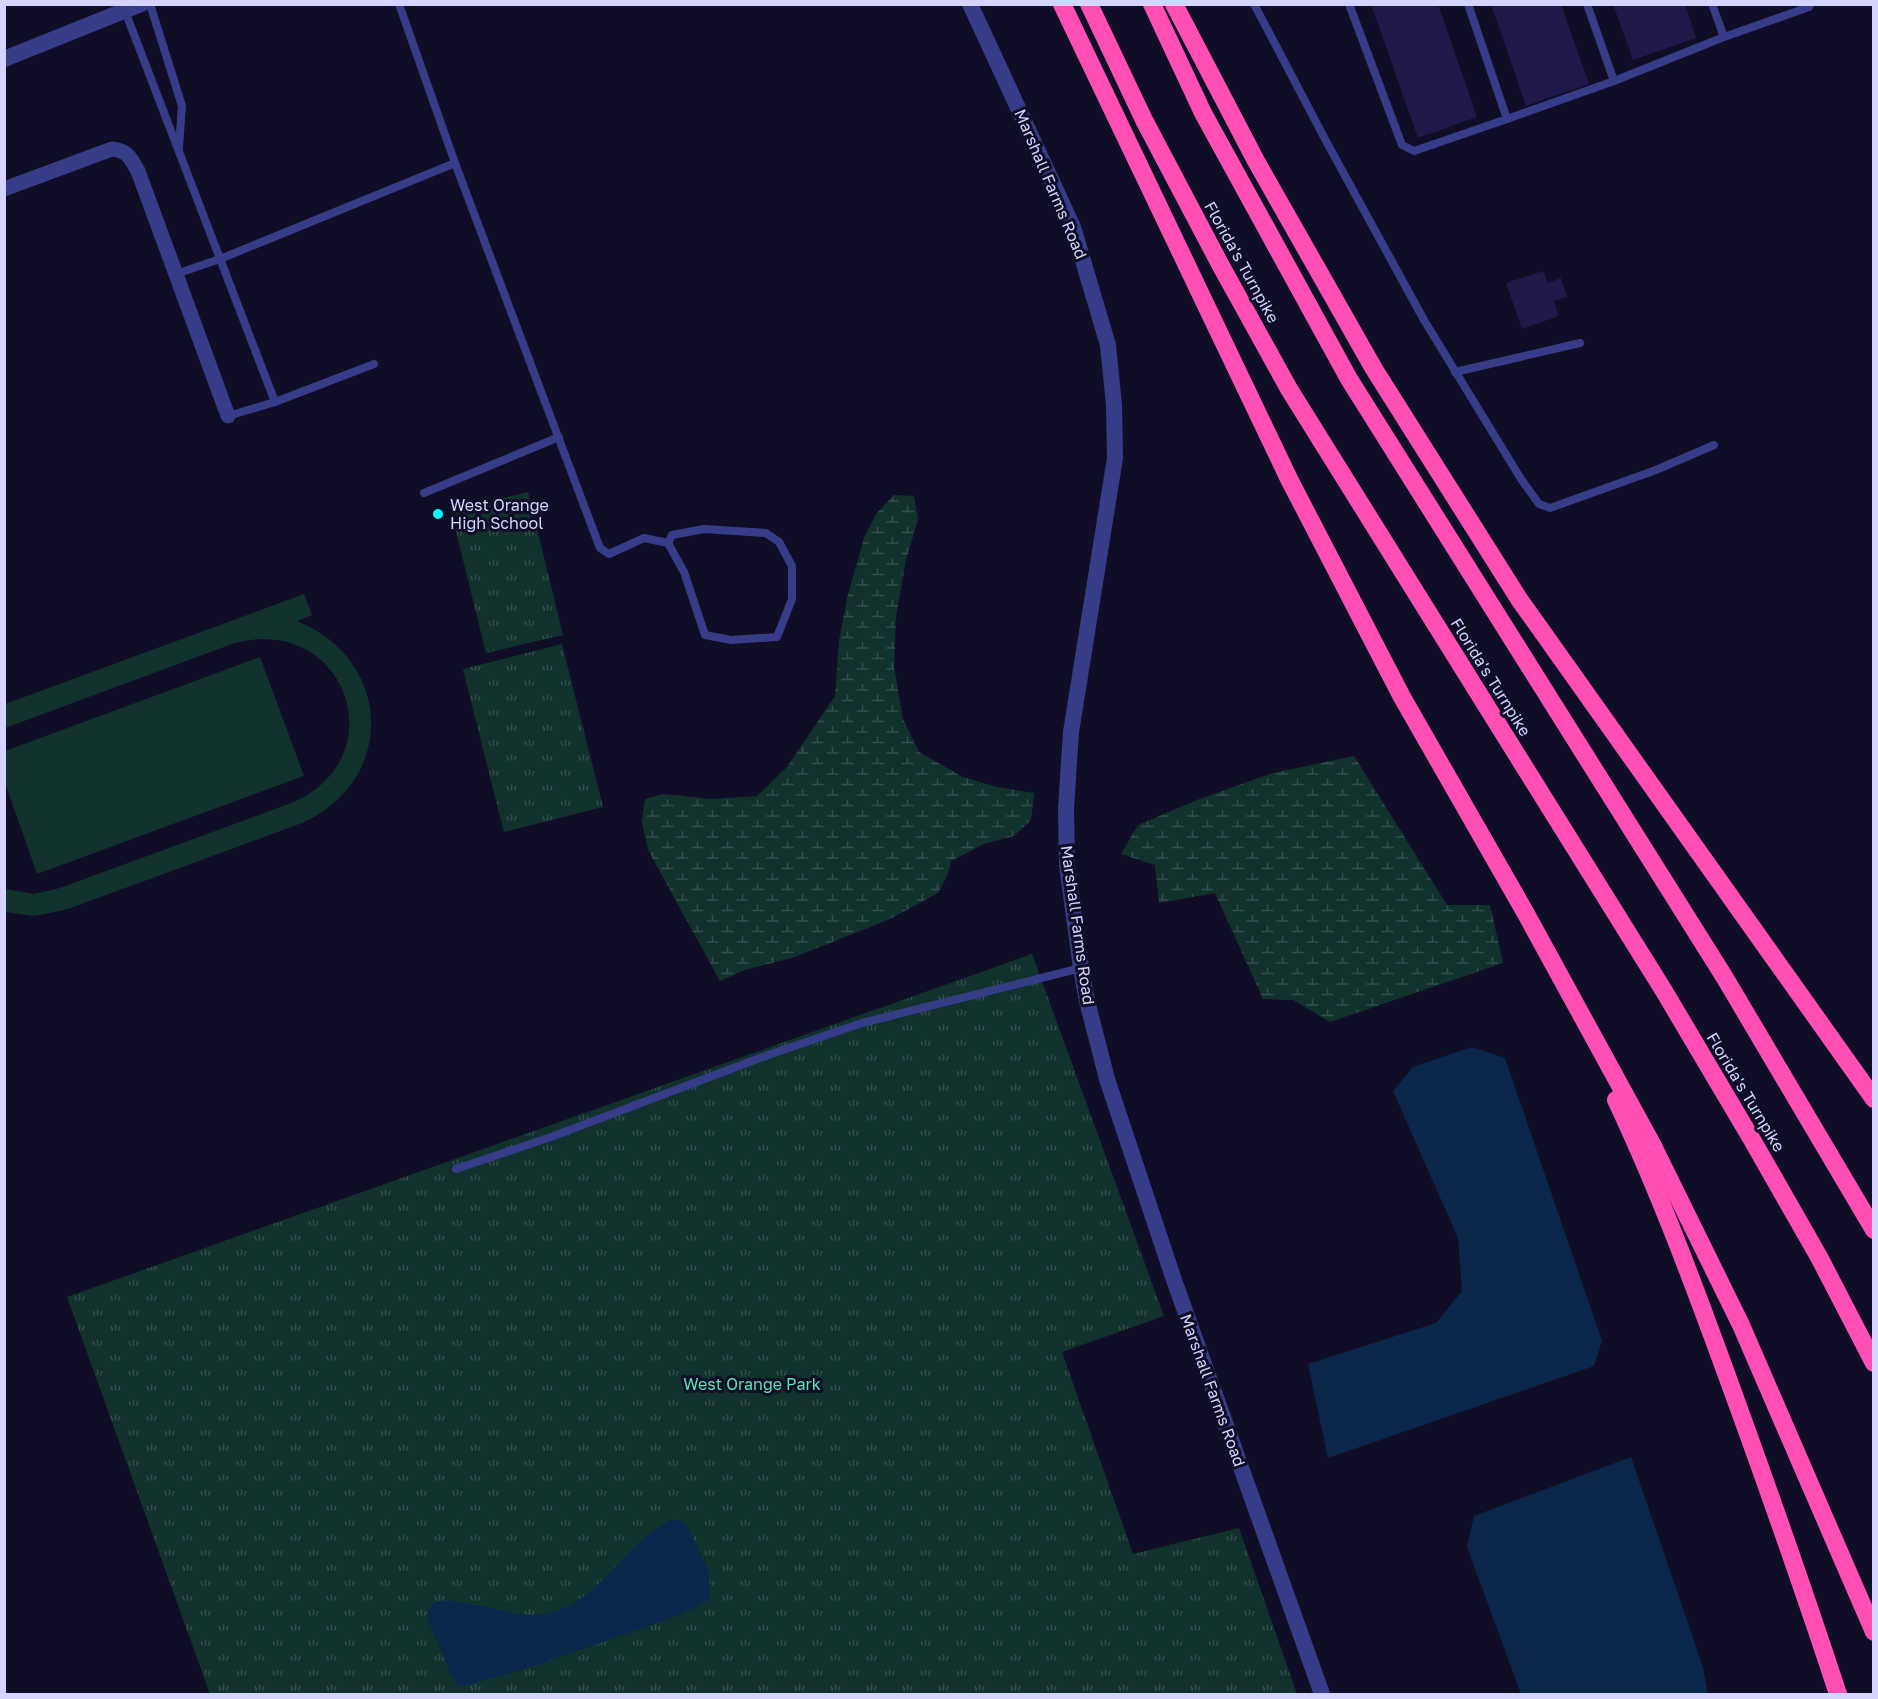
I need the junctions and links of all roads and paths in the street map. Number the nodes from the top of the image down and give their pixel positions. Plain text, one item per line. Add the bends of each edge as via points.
1 (150, 4) edge
2 (399, 4) edge
3 (970, 4) edge
4 (1062, 4) edge
5 (1089, 4) edge
6 (1152, 4) edge
7 (1174, 4) edge
8 (1254, 4) edge
9 (1349, 4) edge
10 (1468, 4) edge
11 (1587, 4) edge
12 (1712, 4) edge
13 (1811, 4) edge
14 (133, 8) edge
15 (1724, 37) junction
16 (4, 59) edge
17 (1614, 81) junction
18 (1507, 118) junction
19 (179, 152) junction
20 (455, 163) junction
21 (4, 189) edge
22 (220, 259) junction
23 (176, 274) junction
24 (1580, 343) dead end
25 (374, 364) dead end
26 (1455, 372) junction
27 (275, 402) junction
28 (228, 416) joint
29 (559, 437) junction
30 (1714, 445) dead end
31 (424, 493) dead end
32 (668, 543) junction
33 (1525, 912) junction
34 (1081, 968) junction
35 (1874, 1099) edge
36 (456, 1169) dead end
37 (1874, 1228) edge
38 (1874, 1363) edge
39 (1874, 1632) edge
40 (1322, 1695) edge
41 (1838, 1695) edge

1 - 19 lane via 182,106
2 - 20 lane
3 - 34 street, Marshall Farms Road via 1073,227 1108,345 1115,458 1071,732 1066,808 1067,865
4 - 33 highway via 1289,479 1402,697
5 - 38 highway, Florida's Turnpike via 1149,131 1289,388 1693,1040 1820,1257
6 - 37 highway via 1203,113 1349,379 1725,978
7 - 35 highway via 1256,161 1374,369 1519,599
8 - 26 lane
9 - 18 lane via 1402,145 1414,151
10 - 18 lane
11 - 17 lane
12 - 15 lane
13 - 15 lane
14 - 16 street
14 - 19 lane
15 - 17 lane
17 - 18 lane
19 - 22 lane
20 - 22 lane
20 - 29 lane
21 - 23 street via 112,149 122,150 138,171
22 - 23 lane
22 - 27 lane
23 - 28 street
24 - 26 lane
25 - 27 lane
26 - 30 lane via 1521,479 1539,504 1550,508
27 - 28 lane
29 - 31 lane
29 - 32 lane via 600,548 609,554 645,538
32 - 32 lane via 684,572 705,635 732,640 777,637 792,600 792,566 779,542 766,533 704,529 672,535
33 - 39 highway via 1652,1143 1741,1325
33 - 41 highway via 1639,1149 1711,1332
34 - 36 lane via 862,1023
34 - 40 street, Marshall Farms Road via 1107,1079

